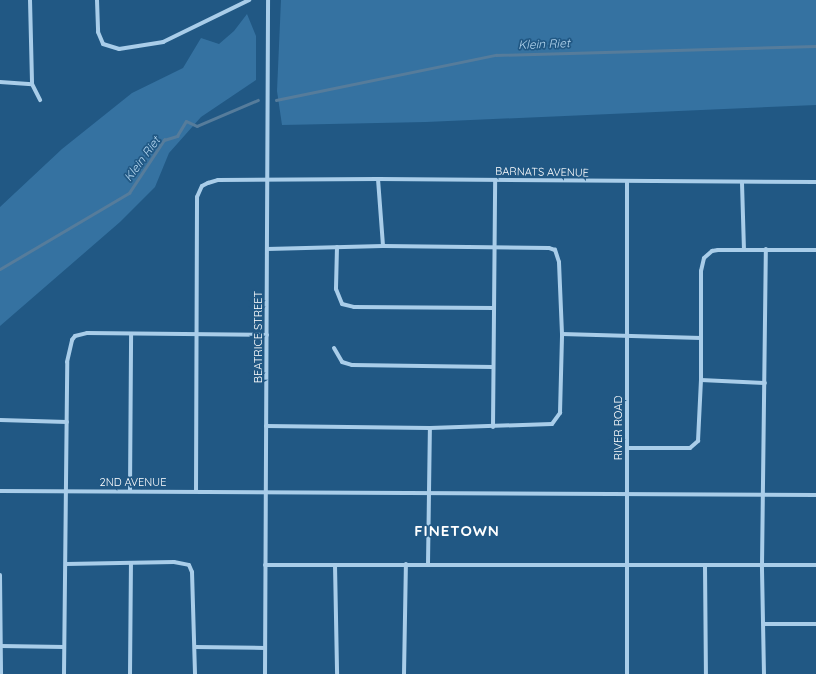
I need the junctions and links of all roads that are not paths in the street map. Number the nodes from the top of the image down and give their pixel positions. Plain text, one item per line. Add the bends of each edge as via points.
1 (30, 0) edge
2 (97, 0) edge
3 (249, 0) edge
4 (268, 0) edge
5 (0, 82) edge
6 (32, 84) junction
7 (40, 100) dead end
8 (378, 179) junction
9 (267, 181) junction
10 (495, 181) junction
11 (627, 182) junction
12 (816, 182) edge
13 (742, 183) junction
14 (337, 246) junction
15 (383, 246) junction
16 (495, 247) junction
17 (267, 249) junction
18 (744, 249) junction
19 (766, 249) junction
20 (816, 250) edge
21 (494, 308) junction
22 (562, 334) junction
23 (131, 335) junction
24 (195, 335) junction
25 (267, 335) junction
26 (627, 336) junction
27 (701, 338) junction
28 (334, 348) dead end
29 (494, 368) junction
30 (701, 380) junction
31 (765, 383) junction
32 (0, 420) edge
33 (67, 422) junction
34 (266, 426) junction
35 (493, 427) junction
36 (430, 428) junction
37 (627, 448) junction
38 (0, 491) edge
39 (66, 491) junction
40 (130, 491) junction
41 (196, 491) junction
42 (266, 492) junction
43 (429, 492) junction
44 (627, 494) junction
45 (764, 494) junction
46 (816, 495) edge
47 (131, 563) junction
48 (66, 564) junction
49 (406, 564) junction
50 (428, 564) junction
51 (265, 565) junction
52 (335, 565) junction
53 (627, 565) junction
54 (762, 565) junction
55 (816, 565) edge
56 (705, 566) junction
57 (0, 576) edge
58 (764, 624) junction
59 (816, 624) edge
60 (1, 646) edge
61 (64, 647) junction
62 (195, 647) junction
63 (265, 648) junction
64 (1, 674) edge
65 (64, 674) edge
66 (130, 674) edge
67 (195, 674) edge
68 (265, 674) edge
69 (337, 674) edge
70 (404, 674) edge
71 (627, 674) edge
72 (706, 674) edge
73 (764, 674) edge

1 - 6 street
2 - 3 street via 98,32 103,44 119,49 163,42
4 - 9 street, BEATRICE STREET
5 - 6 street
6 - 7 street
8 - 9 street, BARNATS AVENUE
8 - 10 street, BARNATS AVENUE
8 - 15 street
9 - 17 street, BEATRICE STREET
9 - 24 street, BARNATS AVENUE via 218,180 208,183 199,192
10 - 11 street, BARNATS AVENUE
10 - 16 street
11 - 13 street, BARNATS AVENUE
11 - 26 street, RIVER ROAD
12 - 13 street, BARNATS AVENUE
13 - 18 street
14 - 15 street
14 - 17 street
14 - 21 street via 336,289 342,304 354,307
15 - 16 street
16 - 21 street
16 - 22 street via 555,250 560,272
17 - 25 street, BEATRICE STREET
18 - 19 street
18 - 27 street via 712,251 704,258 701,271
19 - 20 street
19 - 31 street
21 - 29 street
22 - 26 street
22 - 35 street via 560,407 556,421 545,426
23 - 24 street
23 - 33 street via 87,333 75,336 69,345 67,362
23 - 40 street
24 - 25 street
24 - 41 street
25 - 34 street, BEATRICE STREET
26 - 27 street
26 - 37 street, RIVER ROAD
27 - 30 street
28 - 29 street via 342,362 352,365
29 - 35 street
30 - 31 street
30 - 37 street via 699,434 696,444 690,448
31 - 45 street
32 - 33 street
33 - 39 street
34 - 36 street
34 - 42 street, BEATRICE STREET
35 - 36 street
36 - 43 street
37 - 44 street, RIVER ROAD
38 - 39 street, 2ND AVENUE
39 - 40 street, 2ND AVENUE
39 - 48 street
40 - 41 street, 2ND AVENUE
41 - 42 street, 2ND AVENUE
42 - 43 street, 2ND AVENUE
42 - 51 street, BEATRICE STREET
43 - 44 street, 2ND AVENUE
43 - 50 street
44 - 45 street, 2ND AVENUE
44 - 53 street, RIVER ROAD
45 - 46 street, 2ND AVENUE
45 - 54 street
47 - 48 street
47 - 62 street via 184,562 192,567
47 - 66 street
48 - 61 street
49 - 50 street
49 - 52 street
49 - 70 street
50 - 53 street
51 - 52 street
51 - 63 street, BEATRICE STREET
52 - 69 street
53 - 56 street
53 - 71 street, RIVER ROAD
54 - 55 street
54 - 56 street
54 - 58 street
56 - 72 street
57 - 60 street
58 - 59 street
58 - 73 street
60 - 61 street
60 - 64 street
61 - 65 street
62 - 63 street
62 - 67 street
63 - 68 street, BEATRICE STREET

